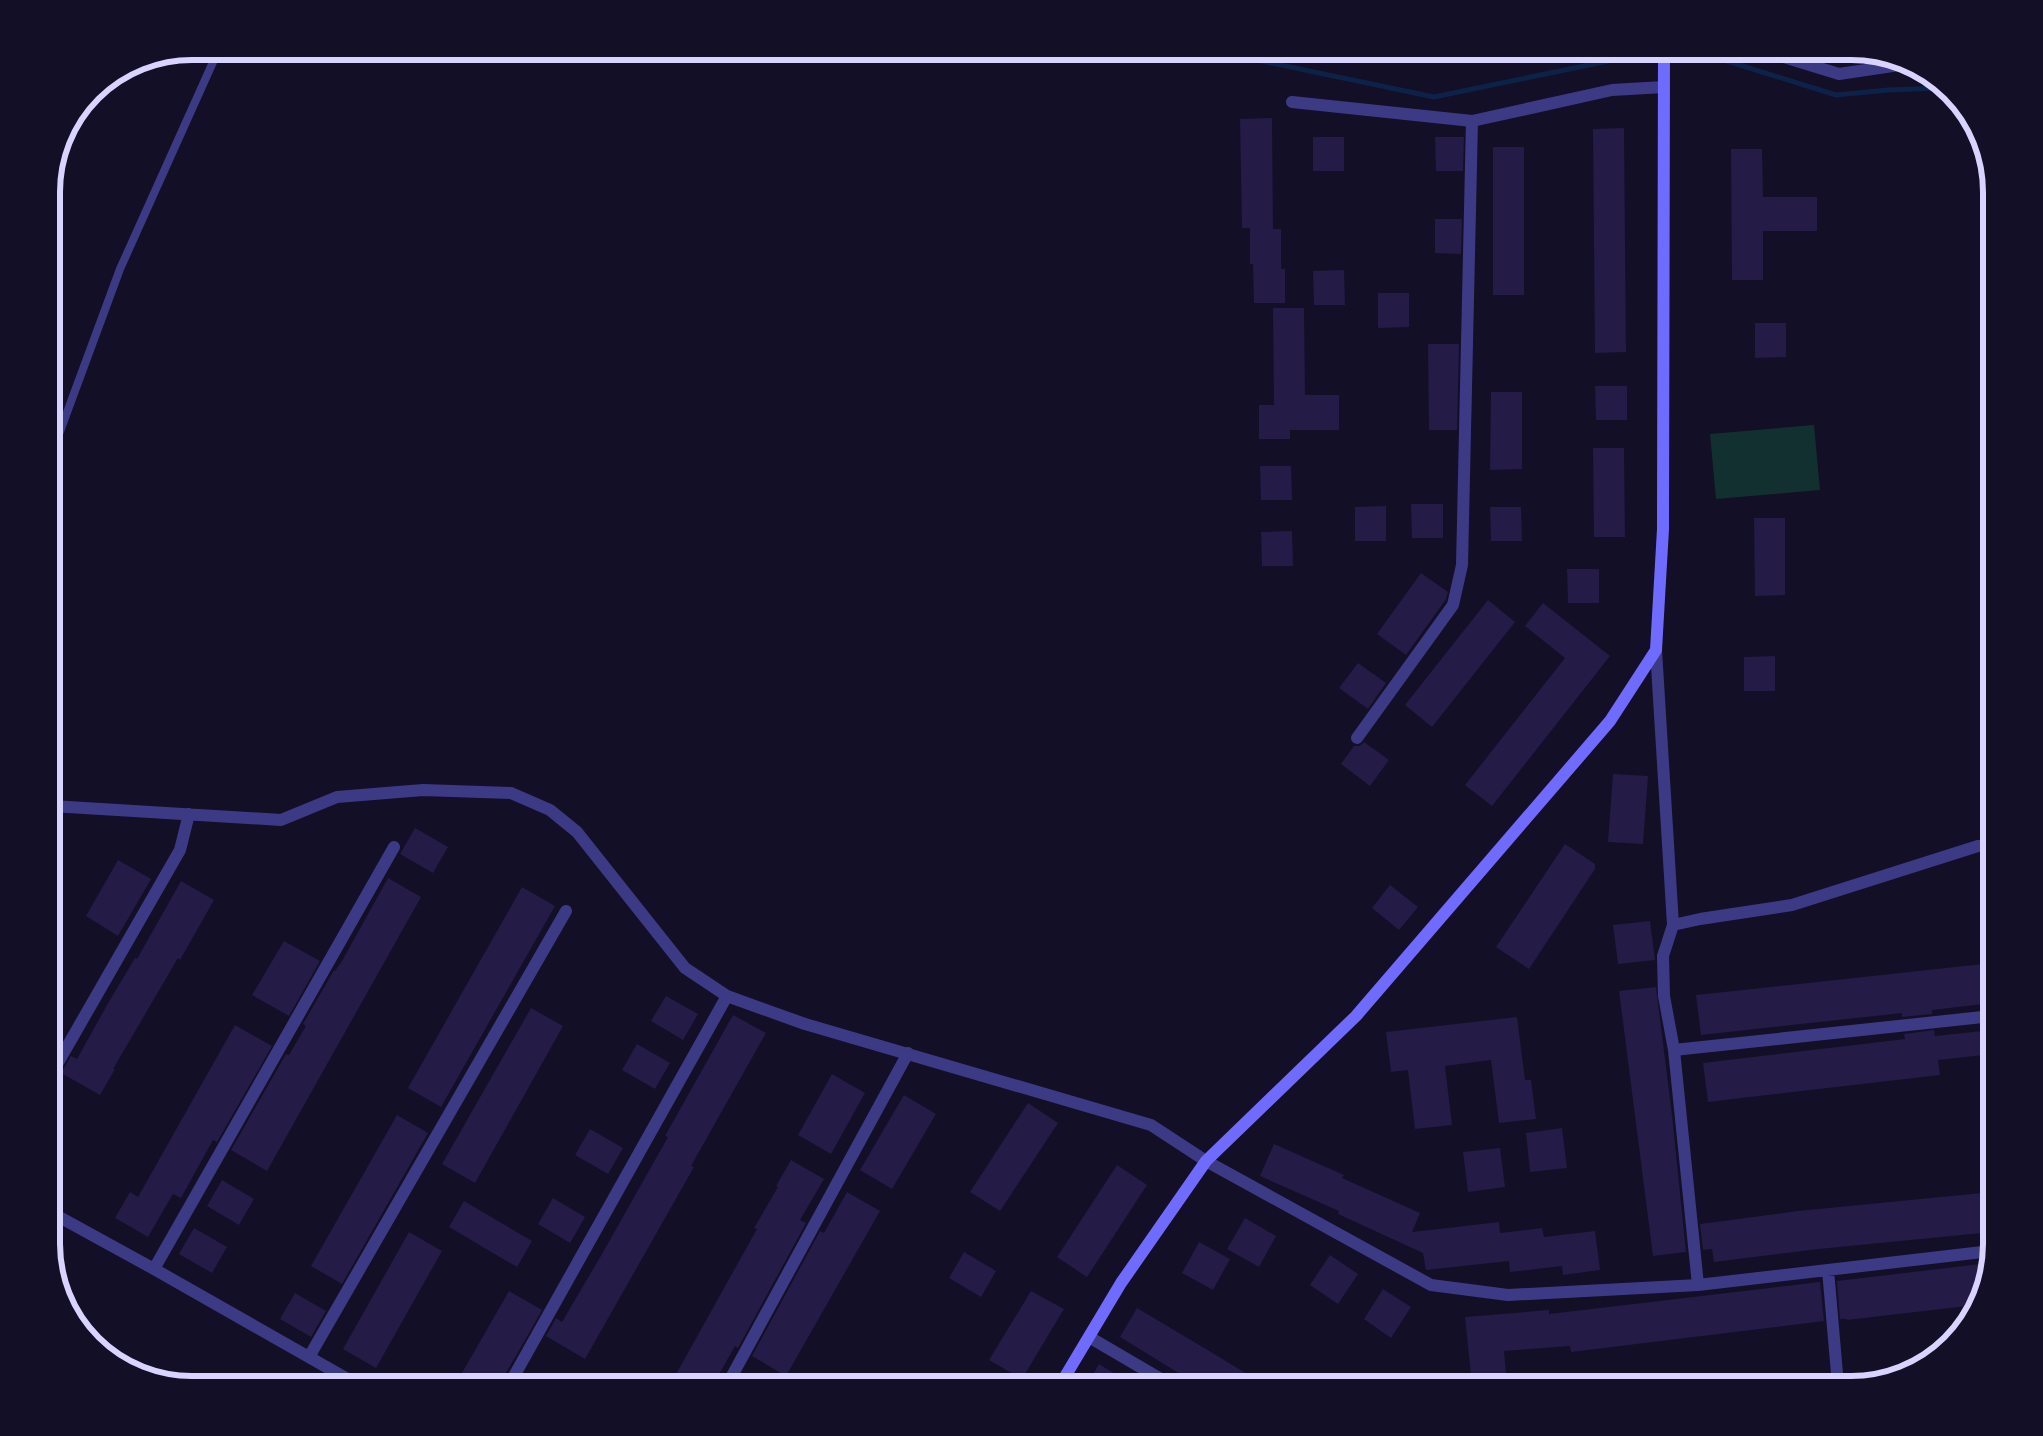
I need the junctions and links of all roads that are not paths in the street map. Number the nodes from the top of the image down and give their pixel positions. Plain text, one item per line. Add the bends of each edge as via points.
1 (214, 60) edge
2 (1664, 60) edge
3 (1793, 60) edge
4 (1891, 66) edge
5 (1664, 87) junction
6 (1292, 102) dead end
7 (1472, 122) junction
8 (60, 430) edge
9 (1656, 650) junction
10 (1357, 738) dead end
11 (60, 806) edge
12 (188, 814) junction
13 (1983, 846) edge
14 (394, 847) dead end
15 (566, 911) dead end
16 (1672, 926) junction
17 (727, 996) junction
18 (1983, 1017) edge
19 (1674, 1050) junction
20 (908, 1053) junction
21 (60, 1059) edge
22 (1206, 1161) junction
23 (60, 1217) edge
24 (1983, 1252) edge
25 (154, 1269) junction
26 (1828, 1270) junction
27 (1698, 1285) junction
28 (1089, 1337) junction
29 (309, 1357) junction
30 (342, 1376) edge
31 (513, 1376) edge
32 (732, 1376) edge
33 (1065, 1376) edge
34 (1156, 1376) edge
35 (1837, 1376) edge

1 - 8 lane via 120,269
2 - 5 main road
3 - 4 street via 1839,74
5 - 7 street via 1612,90
5 - 9 main road via 1664,529
6 - 7 street
7 - 10 street via 1462,565 1453,605
9 - 16 street
9 - 22 main road via 1610,721 1356,1016
11 - 12 street
12 - 17 street via 281,820 337,797 423,790 511,794 550,810 577,832 685,968
12 - 21 street via 180,850
13 - 16 street via 1792,905
14 - 25 street
15 - 29 street
16 - 19 street via 1662,956 1664,996
17 - 20 street via 805,1024
17 - 31 street
18 - 19 street
19 - 27 street
20 - 22 street via 1151,1125
20 - 32 street
22 - 27 street via 1431,1285 1508,1296
22 - 28 main road via 1121,1283
23 - 25 street
24 - 26 street
25 - 29 street
26 - 27 street
26 - 35 street
28 - 33 main road
28 - 34 street
29 - 30 street

